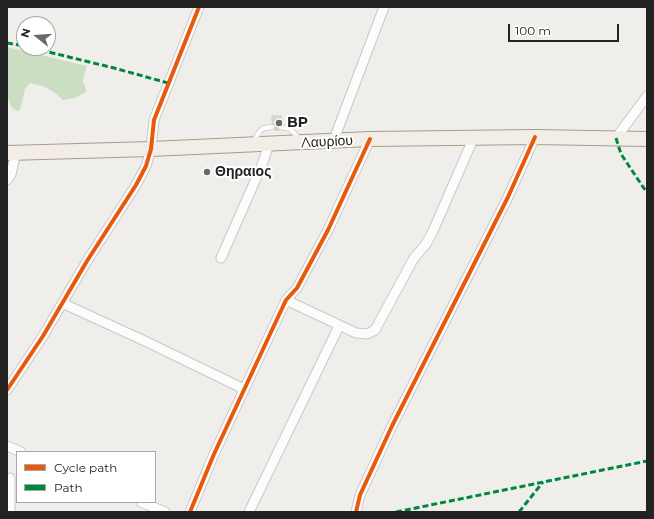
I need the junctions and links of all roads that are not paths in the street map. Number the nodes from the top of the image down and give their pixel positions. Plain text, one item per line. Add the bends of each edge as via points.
1 (199, 7) edge
2 (384, 7) edge
3 (647, 96) edge
4 (272, 127) dead end
5 (281, 127) dead end
6 (474, 137) junction
7 (535, 137) junction
8 (616, 138) junction
9 (370, 139) junction
10 (647, 139) edge
11 (333, 142) junction
12 (303, 143) junction
13 (269, 144) junction
14 (252, 145) junction
15 (151, 149) junction
16 (11, 152) edge
17 (7, 180) edge
18 (222, 258) dead end
19 (286, 300) junction
20 (62, 304) junction
21 (339, 326) junction
22 (244, 389) junction
23 (7, 390) edge
24 (7, 446) edge
25 (19, 451) edge
26 (10, 478) dead end
27 (143, 503) edge
28 (10, 512) edge
29 (165, 512) edge
30 (190, 512) edge
31 (249, 512) edge
32 (356, 512) edge

1 - 15 street via 154,120
2 - 11 street
3 - 8 street
4 - 14 lane via 260,131
5 - 12 lane via 294,131
6 - 7 main road, Λαυρίου
6 - 9 main road, Λαυρίου
6 - 21 street via 433,231 414,258 375,330 367,334 356,333
7 - 8 main road, Λαυρίου
7 - 32 street via 508,198 392,426 360,495
8 - 10 main road, Λαυρίου
9 - 11 main road, Λαυρίου
9 - 19 street via 328,230 297,288
11 - 12 main road, Λαυρίου
12 - 13 main road, Λαυρίου
13 - 14 main road, Λαυρίου
13 - 18 street
14 - 15 main road, Λαυρίου
15 - 16 main road, Λαυρίου
15 - 20 street via 136,185
16 - 17 street via 11,174
19 - 21 street
19 - 22 street
20 - 22 street
20 - 23 street
21 - 31 street
22 - 30 street
24 - 25 street
26 - 28 street
27 - 29 street

